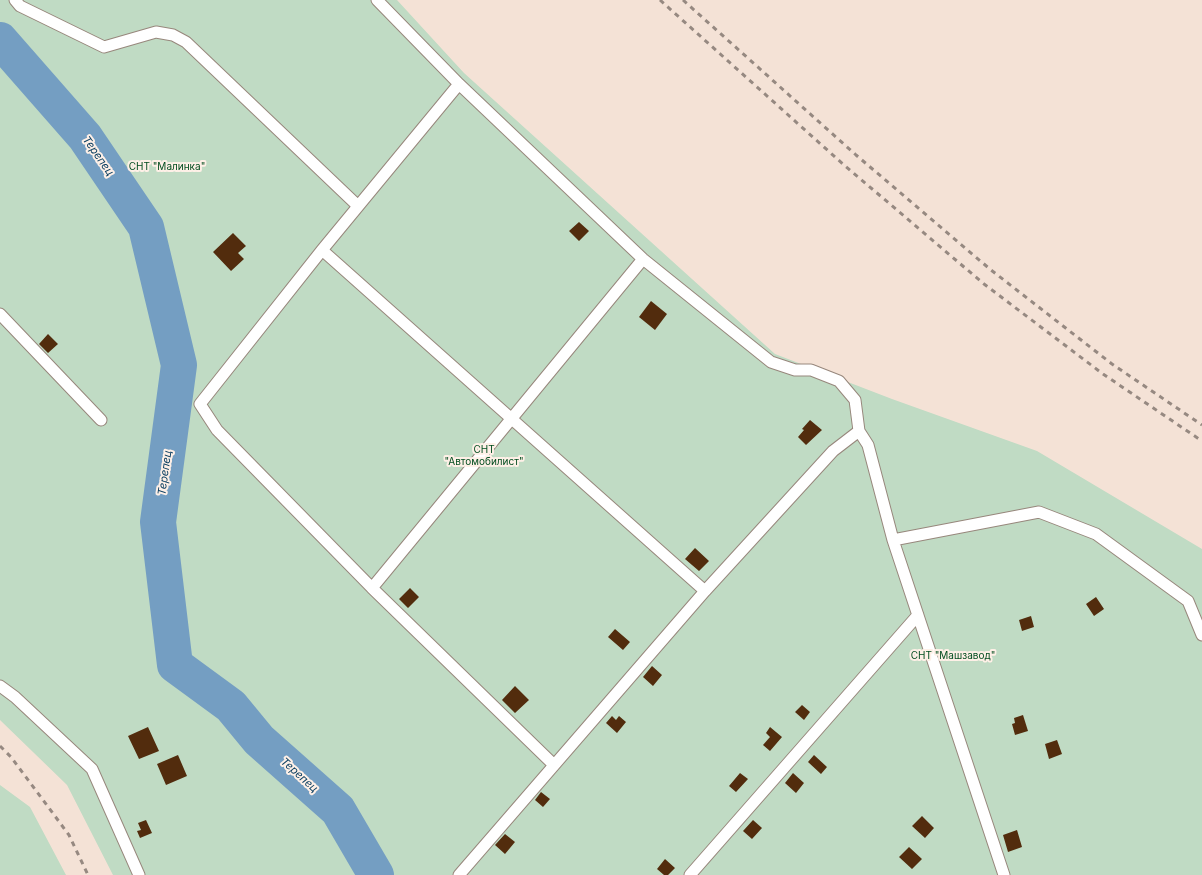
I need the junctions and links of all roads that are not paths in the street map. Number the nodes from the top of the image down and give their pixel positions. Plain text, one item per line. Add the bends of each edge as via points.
1 (15, 0) edge
2 (377, 0) edge
3 (459, 84) junction
4 (358, 206) junction
5 (322, 250) junction
6 (643, 259) junction
7 (0, 314) edge
8 (512, 418) junction
9 (101, 420) dead end
10 (859, 431) junction
11 (893, 540) junction
12 (372, 588) junction
13 (705, 591) junction
14 (918, 615) junction
15 (1202, 635) edge
16 (0, 686) edge
17 (554, 766) junction
18 (139, 875) edge
19 (459, 875) edge
20 (690, 875) edge
21 (1004, 875) edge

1 - 4 lane via 20,6 104,47 156,32 172,34 186,42
2 - 3 lane
3 - 4 lane
3 - 6 lane
4 - 5 lane
5 - 8 lane
5 - 12 lane via 200,404 217,430
6 - 8 lane
6 - 10 lane via 772,362 795,370 811,370 840,380 855,400
7 - 9 lane
8 - 12 lane
8 - 13 lane
10 - 11 lane via 868,446
10 - 13 lane via 833,451
11 - 14 lane
11 - 15 lane via 1039,512 1096,534 1188,601
12 - 17 lane
13 - 17 lane
14 - 20 lane
14 - 21 lane
16 - 18 lane via 92,769
17 - 19 lane

